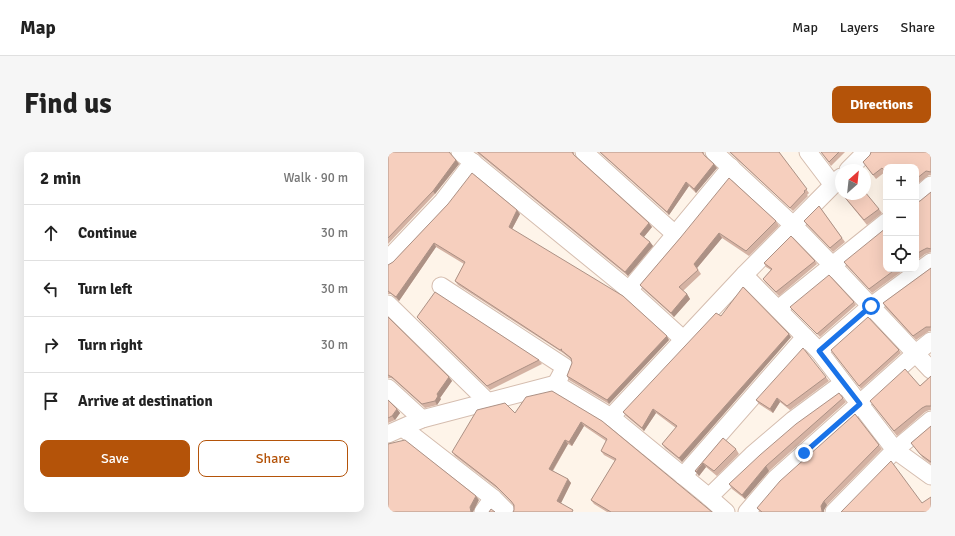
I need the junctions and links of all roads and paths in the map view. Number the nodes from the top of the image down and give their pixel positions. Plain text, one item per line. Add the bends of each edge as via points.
1 (584, 152) edge
2 (714, 152) edge
3 (808, 152) edge
4 (866, 152) edge
5 (467, 157) edge
6 (854, 164) edge
7 (732, 167) junction
8 (835, 180) edge
9 (835, 184) edge
10 (931, 185) edge
11 (919, 195) edge
12 (883, 224) edge
13 (793, 225) junction
14 (676, 235) junction
15 (388, 258) edge
16 (931, 262) edge
17 (833, 266) junction
18 (744, 275) junction
19 (442, 286) dead end
20 (629, 290) junction
21 (388, 304) edge
22 (871, 306) junction
23 (778, 309) junction
24 (805, 337) junction
25 (683, 339) junction
26 (931, 341) edge
27 (819, 351) junction
28 (916, 352) junction
29 (931, 370) edge
30 (843, 383) junction
31 (556, 384) junction
32 (388, 388) edge
33 (488, 402) junction
34 (860, 404) junction
35 (611, 417) junction
36 (422, 419) junction
37 (931, 420) edge
38 (392, 432) edge
39 (895, 450) junction
40 (683, 476) junction
41 (931, 476) edge
42 (709, 497) junction
43 (493, 498) junction
44 (483, 512) edge
45 (506, 512) edge
46 (726, 512) edge
47 (747, 512) edge
48 (834, 512) edge

1 - 14 street
2 - 7 street
3 - 8 street
4 - 6 street
5 - 15 street via 443,201
5 - 20 street
7 - 13 street
7 - 14 street
9 - 13 street
10 - 11 street
12 - 17 street
13 - 17 street
13 - 18 street
14 - 20 street
16 - 22 street
17 - 22 street
17 - 23 street
18 - 23 street
18 - 25 street
19 - 31 street via 565,367
20 - 25 street
21 - 33 street
22 - 27 street
22 - 28 street
23 - 24 street
24 - 27 street
24 - 40 street
25 - 35 street
26 - 28 street
27 - 30 street
28 - 29 street
28 - 34 street
30 - 34 street
30 - 42 street via 787,425
31 - 33 street
31 - 35 street
32 - 36 street
33 - 36 street
34 - 39 street
34 - 47 street via 776,478
35 - 40 street
36 - 38 street
37 - 39 street
38 - 43 street
39 - 41 street
39 - 48 street
40 - 42 street
42 - 46 street
43 - 44 street
43 - 45 street

